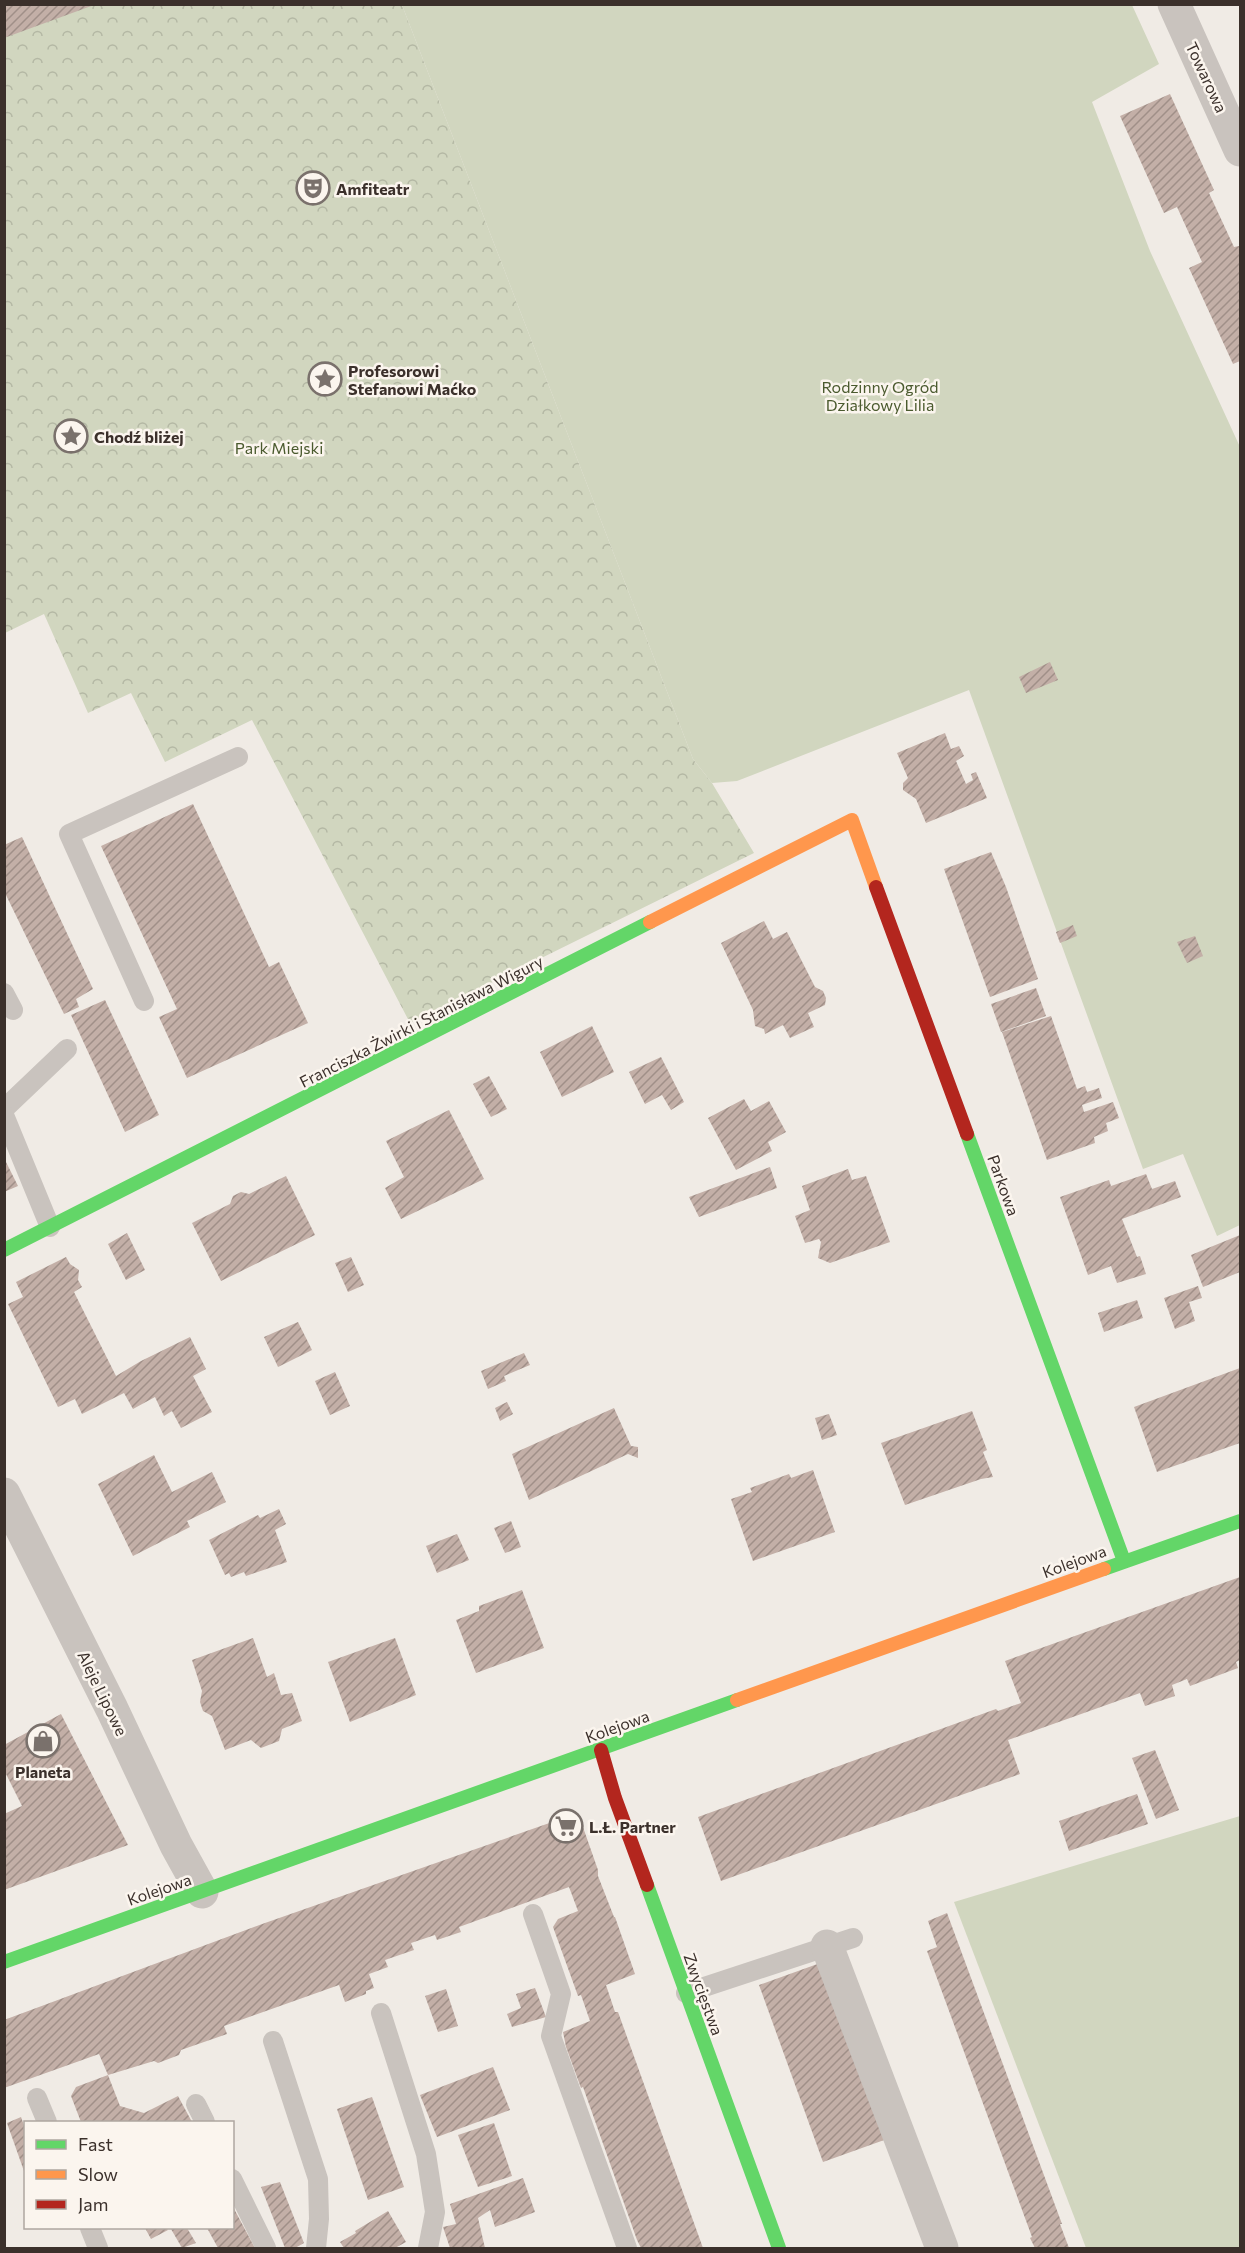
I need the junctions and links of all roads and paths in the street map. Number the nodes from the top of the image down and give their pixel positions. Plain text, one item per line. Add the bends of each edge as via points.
1 (1174, 4) edge
2 (1240, 150) edge
3 (238, 757) dead end
4 (852, 820) joint
5 (144, 1001) dead end
6 (67, 1049) dead end
7 (4, 1109) edge
8 (4, 1115) edge
9 (50, 1227) junction
10 (4, 1250) edge
11 (4, 1494) edge
12 (1240, 1521) edge
13 (1124, 1561) junction
14 (601, 1749) junction
15 (202, 1892) junction
16 (533, 1914) dead end
17 (840, 1942) joint
18 (4, 1962) edge
19 (686, 1993) junction
20 (381, 2013) dead end
21 (273, 2041) dead end
22 (37, 2098) dead end
23 (196, 2104) dead end
24 (47, 2121) edge
25 (205, 2121) edge
26 (234, 2183) edge
27 (90, 2229) edge
28 (98, 2248) edge
29 (266, 2248) edge
30 (316, 2248) edge
31 (428, 2248) edge
32 (627, 2248) edge
33 (779, 2248) edge
34 (942, 2248) edge

1 - 2 street, Towarowa
3 - 5 lane via 69,834
4 - 9 street, Franciszka Żwirki i Stanisława Wigury
4 - 13 street, Parkowa
6 - 7 lane
8 - 9 lane
9 - 10 street, Franciszka Żwirki i Stanisława Wigury
11 - 15 street, Aleje Lipowe
12 - 13 street, Kolejowa
13 - 14 street, Kolejowa
14 - 15 street, Kolejowa
14 - 19 street, Zwycięstwa
15 - 18 street, Kolejowa
16 - 32 lane via 561,1994 551,2036
17 - 19 lane
17 - 34 street
19 - 33 street, Zwycięstwa
20 - 31 lane via 426,2154 435,2212
21 - 30 lane via 318,2179
22 - 24 lane
23 - 25 lane
26 - 29 lane
27 - 28 lane

